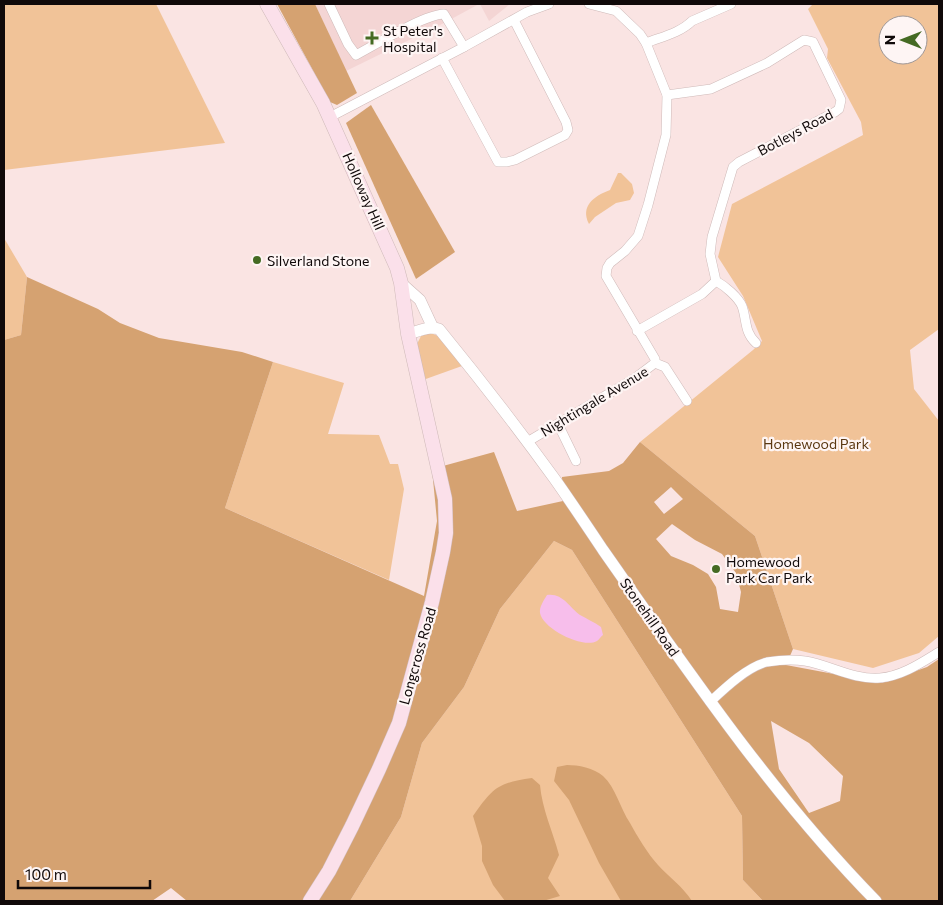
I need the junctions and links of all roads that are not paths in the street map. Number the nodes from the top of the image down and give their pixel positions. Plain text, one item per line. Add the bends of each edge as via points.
1 (267, 4) edge
2 (329, 4) edge
3 (549, 4) edge
4 (589, 4) edge
5 (731, 4) edge
6 (616, 8) edge
7 (514, 20) junction
8 (646, 43) junction
9 (464, 47) junction
10 (442, 58) junction
11 (667, 95) junction
12 (330, 117) junction
13 (716, 281) junction
14 (401, 283) junction
15 (433, 328) junction
16 (637, 331) junction
17 (408, 334) junction
18 (756, 343) dead end
19 (655, 364) junction
20 (421, 393) joint
21 (687, 401) dead end
22 (558, 424) junction
23 (527, 442) junction
24 (576, 462) dead end
25 (939, 652) edge
26 (710, 702) junction
27 (310, 901) edge
28 (876, 901) edge

1 - 12 main road, Holloway Hill
2 - 9 street via 356,55 438,14 444,14
3 - 7 street
4 - 6 street, Nightingale Avenue
5 - 8 street
6 - 8 street, Nightingale Avenue
7 - 9 street
7 - 10 street via 566,122 568,130 565,135 515,160 498,162
8 - 11 street, Nightingale Avenue
9 - 10 street
10 - 12 street
11 - 13 street, Botleys Road via 711,89 767,63 804,40 813,42 840,95 841,105 835,112 733,167 712,237 710,254
11 - 16 street, Nightingale Avenue via 666,135 638,236 607,268 606,276
12 - 14 main road, Holloway Hill via 386,240
13 - 16 street via 702,294
13 - 18 street via 741,305 748,334
14 - 15 street, Stonehill Road via 420,300
14 - 17 main road, Holloway Hill
15 - 17 street
15 - 23 street, Stonehill Road via 439,329 468,364
16 - 19 street, Nightingale Avenue
17 - 20 main road, Holloway Hill
19 - 21 street via 666,367
19 - 22 street, Nightingale Avenue
20 - 27 main road, Longcross Road via 445,499 443,552 398,723 348,833
22 - 23 street, Nightingale Avenue
22 - 24 street
23 - 26 street, Stonehill Road
25 - 26 street via 911,670 880,678 857,676 806,661 790,659 765,663 742,674
26 - 28 street, Stonehill Road via 772,783

